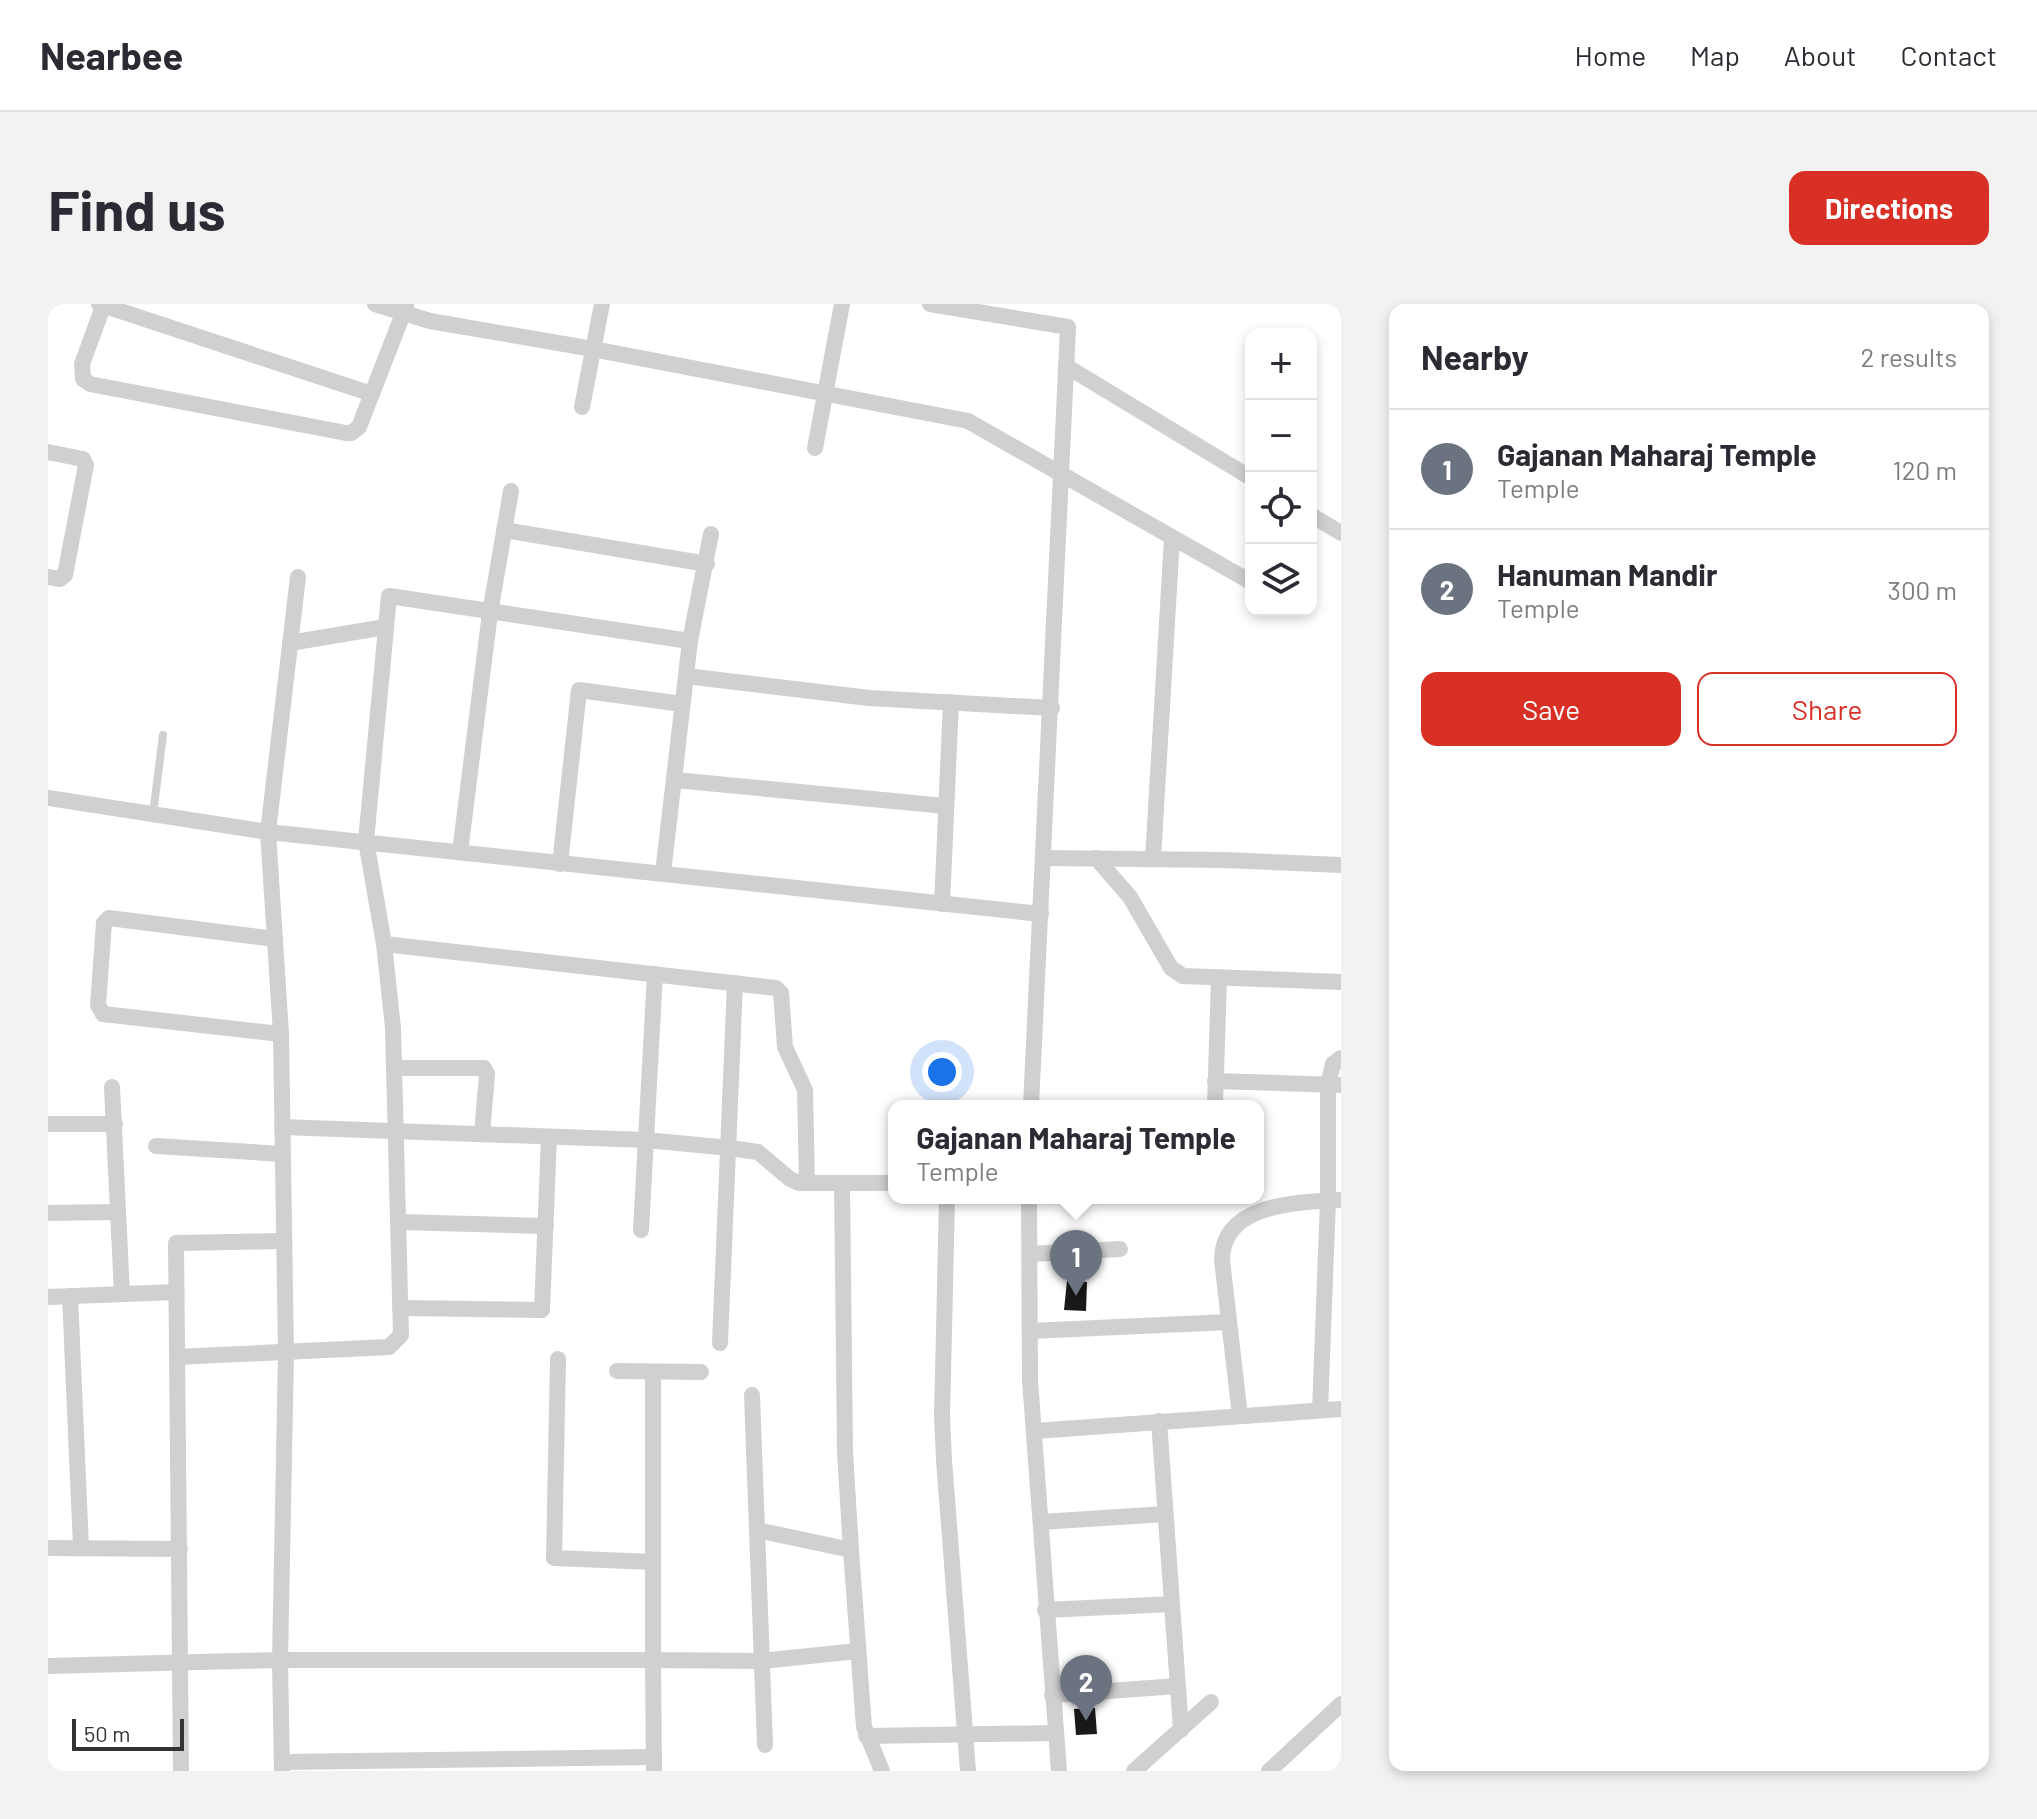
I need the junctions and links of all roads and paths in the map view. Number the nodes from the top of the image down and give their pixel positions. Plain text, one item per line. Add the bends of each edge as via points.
1 (102, 304) edge
2 (375, 304) edge
3 (602, 304) edge
4 (842, 304) edge
5 (930, 304) edge
6 (405, 309) edge
7 (593, 349) junction
8 (1066, 366) junction
9 (825, 393) junction
10 (372, 394) junction
11 (582, 407) dead end
12 (815, 448) dead end
13 (48, 452) edge
14 (1245, 474) edge
15 (1062, 475) junction
16 (511, 491) dead end
17 (1317, 519) edge
18 (504, 530) junction
19 (1341, 533) edge
20 (711, 534) dead end
21 (1172, 538) junction
22 (707, 564) junction
23 (48, 577) edge
24 (298, 577) dead end
25 (1245, 579) edge
26 (490, 613) junction
27 (385, 627) junction
28 (690, 641) junction
29 (290, 643) junction
30 (686, 676) junction
31 (951, 702) junction
32 (682, 704) junction
33 (1052, 708) junction
34 (163, 735) dead end
35 (675, 780) junction
36 (48, 798) edge
37 (945, 806) junction
38 (153, 814) junction
39 (268, 832) junction
40 (366, 841) junction
41 (460, 852) junction
42 (1044, 858) junction
43 (1096, 858) junction
44 (1153, 859) junction
45 (560, 864) junction
46 (1341, 865) edge
47 (663, 873) junction
48 (942, 904) junction
49 (1041, 914) junction
50 (275, 939) junction
51 (384, 944) junction
52 (655, 974) junction
53 (1219, 979) junction
54 (1341, 982) edge
55 (735, 983) junction
56 (281, 1034) junction
57 (1341, 1058) edge
58 (394, 1068) junction
59 (1215, 1081) junction
60 (1335, 1084) edge
61 (112, 1087) dead end
62 (1031, 1100) edge
63 (1215, 1100) edge
64 (48, 1124) edge
65 (115, 1124) junction
66 (282, 1127) junction
67 (396, 1131) junction
68 (482, 1134) junction
69 (549, 1137) junction
70 (646, 1140) junction
71 (156, 1146) dead end
72 (730, 1148) junction
73 (282, 1154) junction
74 (807, 1183) junction
75 (842, 1183) junction
76 (888, 1183) edge
77 (1334, 1200) edge
78 (947, 1204) edge
79 (1029, 1204) edge
80 (118, 1212) junction
81 (48, 1213) edge
82 (399, 1222) junction
83 (546, 1226) junction
84 (641, 1230) dead end
85 (284, 1241) junction
86 (1120, 1249) dead end
87 (1030, 1254) junction
88 (176, 1292) junction
89 (122, 1294) junction
90 (70, 1296) junction
91 (48, 1297) edge
92 (400, 1308) junction
93 (1229, 1322) junction
94 (1030, 1331) junction
95 (720, 1343) dead end
96 (286, 1354) junction
97 (177, 1357) junction
98 (558, 1359) dead end
99 (617, 1371) dead end
100 (653, 1372) junction
101 (701, 1372) dead end
102 (752, 1395) dead end
103 (1341, 1409) edge
104 (1320, 1410) junction
105 (1240, 1416) junction
106 (1159, 1421) junction
107 (1035, 1431) junction
108 (1165, 1514) junction
109 (1041, 1522) junction
110 (757, 1530) junction
111 (48, 1548) edge
112 (81, 1548) junction
113 (180, 1549) junction
114 (851, 1550) junction
115 (653, 1562) junction
116 (1172, 1604) junction
117 (1045, 1610) junction
118 (858, 1651) junction
119 (280, 1660) junction
120 (653, 1660) junction
121 (761, 1661) junction
122 (181, 1664) junction
123 (48, 1666) edge
124 (1178, 1686) junction
125 (1052, 1695) junction
126 (1211, 1702) dead end
127 (1341, 1704) edge
128 (1181, 1730) junction
129 (1056, 1733) junction
130 (866, 1736) junction
131 (966, 1736) junction
132 (765, 1745) dead end
133 (654, 1764) edge
134 (282, 1767) edge
135 (181, 1771) edge
136 (882, 1771) edge
137 (968, 1771) edge
138 (1059, 1771) edge
139 (1134, 1771) edge
140 (1269, 1771) edge

1 - 10 street
1 - 10 street via 82,364 83,379 90,384 346,433 359,427
2 - 6 street
3 - 7 street
4 - 9 street
5 - 8 street via 1068,327
6 - 7 street via 430,321
6 - 10 street
7 - 9 street
7 - 11 street
8 - 14 street
8 - 15 street
9 - 12 street
9 - 15 street via 968,421
13 - 23 street via 83,459 86,465 65,575
15 - 21 street
15 - 33 street
16 - 18 street
17 - 19 street
18 - 22 street
18 - 26 street
20 - 22 street
21 - 25 street
21 - 44 street
22 - 28 street
24 - 29 street
26 - 27 street via 389,596
26 - 28 street
26 - 41 street
27 - 29 street
27 - 40 street
28 - 30 street
29 - 39 street
30 - 31 street via 869,698
30 - 32 street
31 - 33 street
31 - 37 street
32 - 35 street
32 - 45 street via 579,690
33 - 42 street
34 - 38 lane
35 - 37 street
35 - 47 street
36 - 38 street
37 - 48 street
38 - 39 street
39 - 40 street
39 - 50 street
40 - 41 street
40 - 51 street
41 - 45 street
42 - 43 street
42 - 49 street
43 - 44 street
43 - 53 street via 1130,897 1173,972
44 - 46 street
45 - 47 street
47 - 48 street
48 - 49 street
49 - 62 street
50 - 56 street
50 - 56 street via 109,918 104,923 98,1005 103,1014
51 - 52 street
51 - 58 street
52 - 55 street
52 - 70 street
53 - 54 street
53 - 59 street
55 - 72 street
55 - 74 street via 781,993 785,1047 805,1090
56 - 66 street
57 - 60 street via 1333,1064
58 - 67 street
58 - 68 street via 484,1068
59 - 60 street
59 - 63 street
60 - 77 street
61 - 65 street
64 - 65 street
65 - 80 street
66 - 67 street
66 - 73 street
67 - 68 street
67 - 82 street
68 - 69 street
69 - 70 street
69 - 83 street
70 - 72 street
70 - 84 street
71 - 73 street
72 - 74 street via 758,1152 790,1179
72 - 95 street
73 - 85 street
74 - 75 street
75 - 76 street
75 - 114 street
77 - 93 street via 1268,1208 1232,1229 1222,1252
77 - 104 street
78 - 131 street via 942,1416
79 - 87 street
80 - 81 street
80 - 89 street
82 - 83 street
82 - 92 street
83 - 92 street via 542,1310
85 - 88 street via 176,1243
85 - 96 street
86 - 87 street
87 - 94 street
88 - 89 street
88 - 97 street
89 - 90 street
90 - 91 street
90 - 112 street
92 - 96 street via 401,1335 389,1347
93 - 94 street
93 - 105 street
94 - 107 street
96 - 97 street
96 - 119 street
97 - 113 street
98 - 115 street via 554,1558
99 - 100 street
100 - 101 street
100 - 115 street
102 - 110 street
103 - 104 street
104 - 105 street
105 - 106 street
106 - 107 street
106 - 108 street
107 - 109 street
108 - 109 street
108 - 116 street
109 - 117 street
110 - 114 street
110 - 121 street
111 - 112 street
112 - 113 street
113 - 122 street
114 - 118 street
115 - 120 street
116 - 117 street
116 - 124 street
117 - 125 street
118 - 121 street
118 - 130 street
119 - 120 street
119 - 122 street
119 - 134 street
120 - 121 street
120 - 133 street
121 - 132 street
122 - 123 street
122 - 135 street
124 - 125 street
124 - 128 street
125 - 129 street
126 - 128 street
127 - 140 street
128 - 139 street
129 - 131 street
129 - 138 street
130 - 131 street
130 - 136 street
131 - 137 street
133 - 134 street

